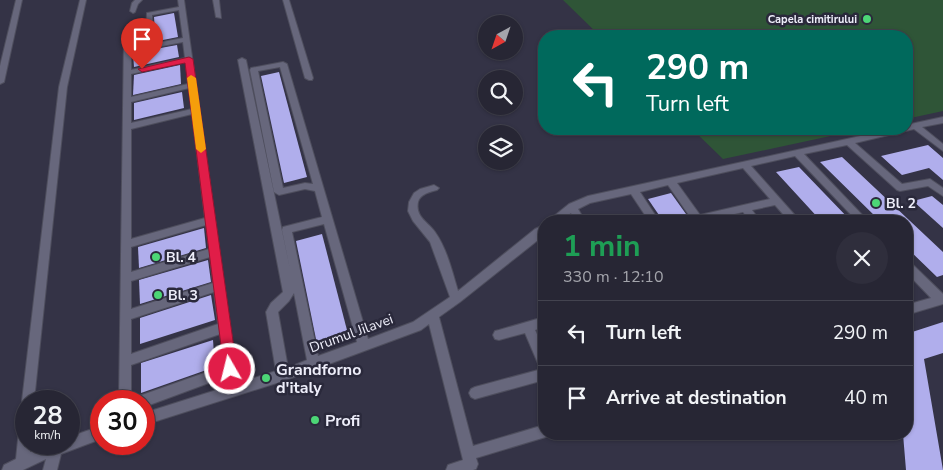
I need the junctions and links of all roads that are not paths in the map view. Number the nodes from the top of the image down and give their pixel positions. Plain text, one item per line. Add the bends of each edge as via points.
1 (19, 0) edge
2 (83, 0) edge
3 (138, 0) edge
4 (216, 0) edge
5 (286, 0) edge
6 (181, 4) edge
7 (133, 11) dead end
8 (219, 17) dead end
9 (186, 39) junction
10 (127, 51) junction
11 (189, 59) junction
12 (242, 60) dead end
13 (127, 73) junction
14 (309, 78) dead end
15 (0, 82) edge
16 (192, 85) junction
17 (127, 100) junction
18 (196, 111) junction
19 (943, 120) edge
20 (913, 127) edge
21 (127, 128) junction
22 (913, 131) edge
23 (876, 135) edge
24 (848, 141) junction
25 (943, 148) edge
26 (797, 153) junction
27 (745, 164) junction
28 (670, 181) junction
29 (316, 183) junction
30 (434, 188) dead end
31 (633, 189) junction
32 (943, 193) edge
33 (777, 201) junction
34 (572, 207) junction
35 (745, 208) junction
36 (561, 215) edge
37 (577, 215) edge
38 (650, 215) edge
39 (694, 215) edge
40 (718, 215) edge
41 (750, 215) edge
42 (790, 215) edge
43 (857, 215) edge
44 (327, 219) junction
45 (210, 220) junction
46 (538, 237) edge
47 (127, 244) junction
48 (215, 251) junction
49 (913, 272) edge
50 (127, 278) junction
51 (219, 286) junction
52 (456, 299) junction
53 (942, 300) edge
54 (913, 308) edge
55 (126, 316) junction
56 (433, 317) junction
57 (538, 324) edge
58 (528, 326) junction
59 (225, 327) junction
60 (499, 335) dead end
61 (364, 346) junction
62 (538, 350) edge
63 (126, 361) junction
64 (314, 364) junction
65 (230, 369) junction
66 (283, 375) junction
67 (538, 376) edge
68 (29, 390) edge
69 (126, 390) edge
70 (233, 391) junction
71 (475, 393) dead end
72 (155, 396) edge
73 (155, 416) edge
74 (538, 433) edge
75 (468, 454) junction
76 (23, 455) edge
77 (38, 455) edge
78 (53, 455) edge
79 (22, 462) junction
80 (8, 470) edge
81 (50, 470) edge
82 (453, 470) edge

1 - 15 street
2 - 68 street via 63,87
3 - 7 street
4 - 8 street
5 - 14 street
6 - 9 street
6 - 10 street via 149,14 150,31 126,35
9 - 10 street
9 - 11 street
10 - 13 street
11 - 13 street
11 - 16 street
12 - 66 street via 289,292 272,312
13 - 17 street
16 - 17 street
16 - 18 street
17 - 21 street
18 - 21 street
18 - 45 street
19 - 20 street
21 - 47 street
22 - 25 street
23 - 24 street
24 - 26 street
24 - 32 street via 900,188 930,182
26 - 27 street
26 - 43 street
27 - 28 street
27 - 33 street
28 - 31 street
28 - 39 street
29 - 29 street via 284,64 254,70 279,192
29 - 44 street
30 - 52 street via 416,196 413,211 417,221 432,235
31 - 34 street
31 - 38 street
33 - 35 street
33 - 42 street
34 - 36 street
34 - 37 street
35 - 40 street
35 - 41 street
44 - 61 street
44 - 64 street via 286,230
45 - 47 street
45 - 48 street
46 - 52 street, Drumul Jilavei
47 - 50 street
48 - 50 street
48 - 51 street
49 - 53 street
50 - 55 street
51 - 55 street
51 - 59 street
52 - 56 street, Drumul Jilavei
53 - 54 street
55 - 63 street
56 - 61 street, Drumul Jilavei
56 - 75 street
57 - 58 street
58 - 60 street
58 - 62 street
59 - 63 street
59 - 65 street
61 - 64 street, Drumul Jilavei
63 - 69 street
64 - 66 street, Drumul Jilavei
65 - 70 street
65 - 72 street
66 - 70 street, Drumul Jilavei
67 - 71 street
70 - 73 street, Drumul Jilavei
74 - 75 street
75 - 82 street via 471,464
76 - 79 street
77 - 79 street
78 - 81 street
79 - 80 street

